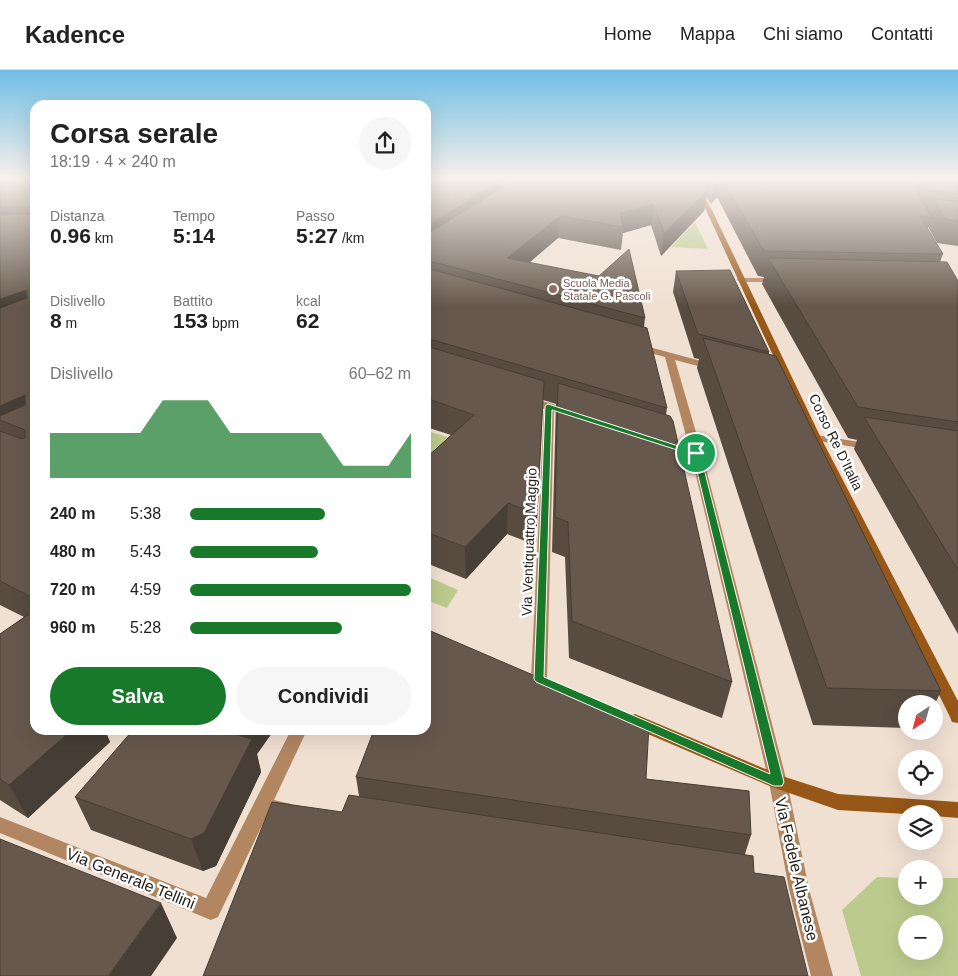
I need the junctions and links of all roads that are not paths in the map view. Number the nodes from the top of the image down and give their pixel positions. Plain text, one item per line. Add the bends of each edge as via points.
1 (714, 221) edge
2 (742, 280) junction
3 (792, 281) edge
4 (632, 345) edge
5 (669, 356) junction
6 (726, 371) edge
7 (520, 398) edge
8 (548, 406) junction
9 (586, 418) edge
10 (816, 438) junction
11 (650, 439) edge
12 (882, 448) edge
13 (696, 453) junction
14 (522, 672) edge
15 (539, 679) junction
16 (558, 687) edge
17 (622, 715) edge
18 (958, 717) edge
19 (297, 735) edge
20 (778, 782) junction
21 (262, 806) junction
22 (958, 810) edge
23 (301, 812) edge
24 (0, 825) edge
25 (822, 976) edge

1 - 2 main road, Corso Re D'Italia
2 - 3 street
2 - 10 main road, Corso Re D'Italia via 788,387
4 - 5 street
5 - 6 street
5 - 13 street, Via Fedele Albanese
7 - 8 street
8 - 9 street
8 - 15 street, Via Ventiquattro Maggio
10 - 12 street
10 - 18 main road, Corso Re D'Italia
11 - 13 street
13 - 20 street, Via Fedele Albanese
14 - 15 main road
15 - 16 main road
17 - 20 main road
19 - 21 street
20 - 22 main road via 838,802
20 - 25 street, Via Fedele Albanese via 789,888
21 - 23 street
21 - 24 street, Via Generale Tellini via 211,910

